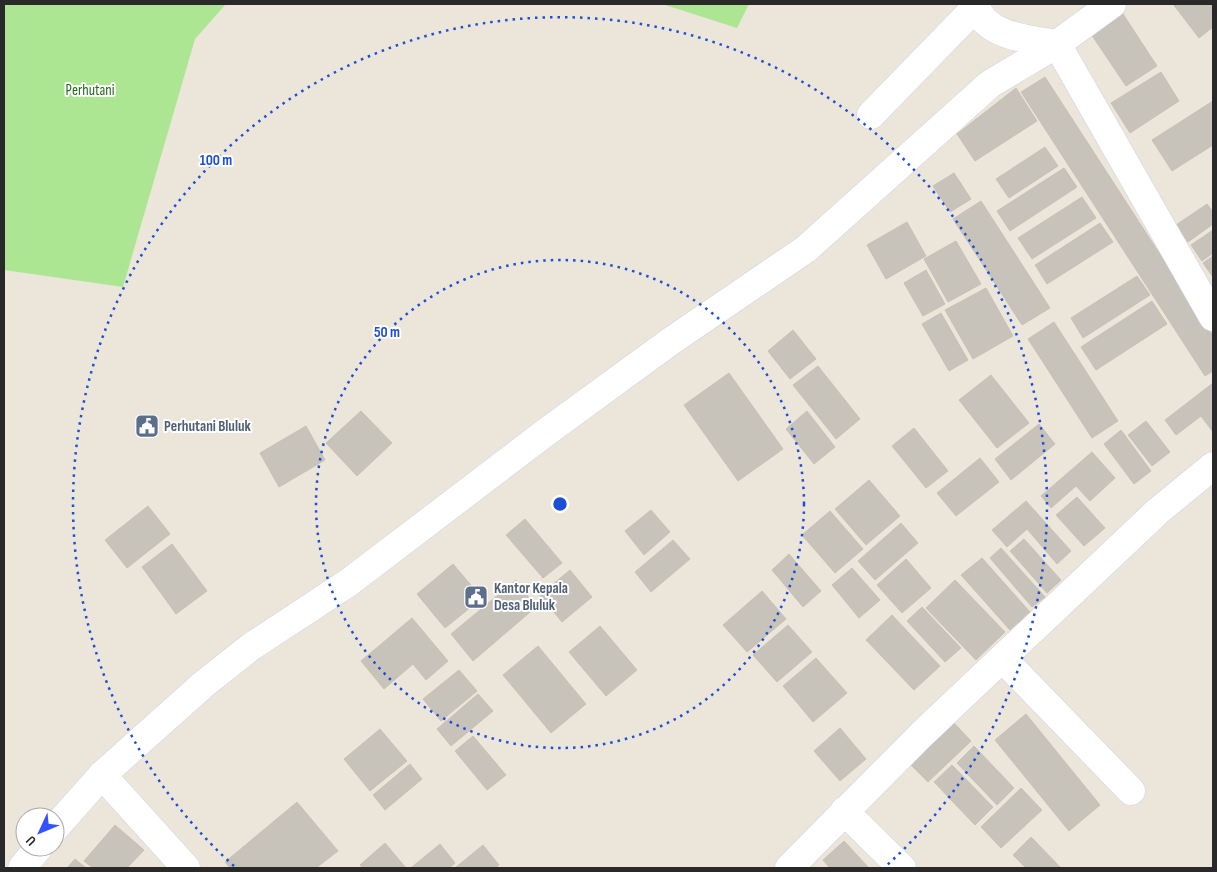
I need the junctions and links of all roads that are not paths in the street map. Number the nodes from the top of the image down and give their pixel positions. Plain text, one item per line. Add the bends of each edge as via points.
1 (1112, 4) edge
2 (975, 5) edge
3 (1057, 44) junction
4 (871, 115) dead end
5 (1213, 317) edge
6 (1213, 466) edge
7 (1002, 659) junction
8 (102, 775) junction
9 (1131, 791) dead end
10 (844, 811) junction
11 (65, 817) edge
12 (31, 857) edge
13 (22, 868) edge
14 (186, 868) edge
15 (789, 868) edge
16 (902, 868) edge

1 - 3 street
2 - 3 street via 987,24 1000,32
2 - 4 street
3 - 5 street
3 - 8 street via 990,84 806,249 671,341 545,433 348,584 252,646 205,683
6 - 7 street via 1158,511
7 - 9 street
7 - 10 street
8 - 11 street
8 - 14 street
10 - 15 street
10 - 16 street
12 - 13 street

